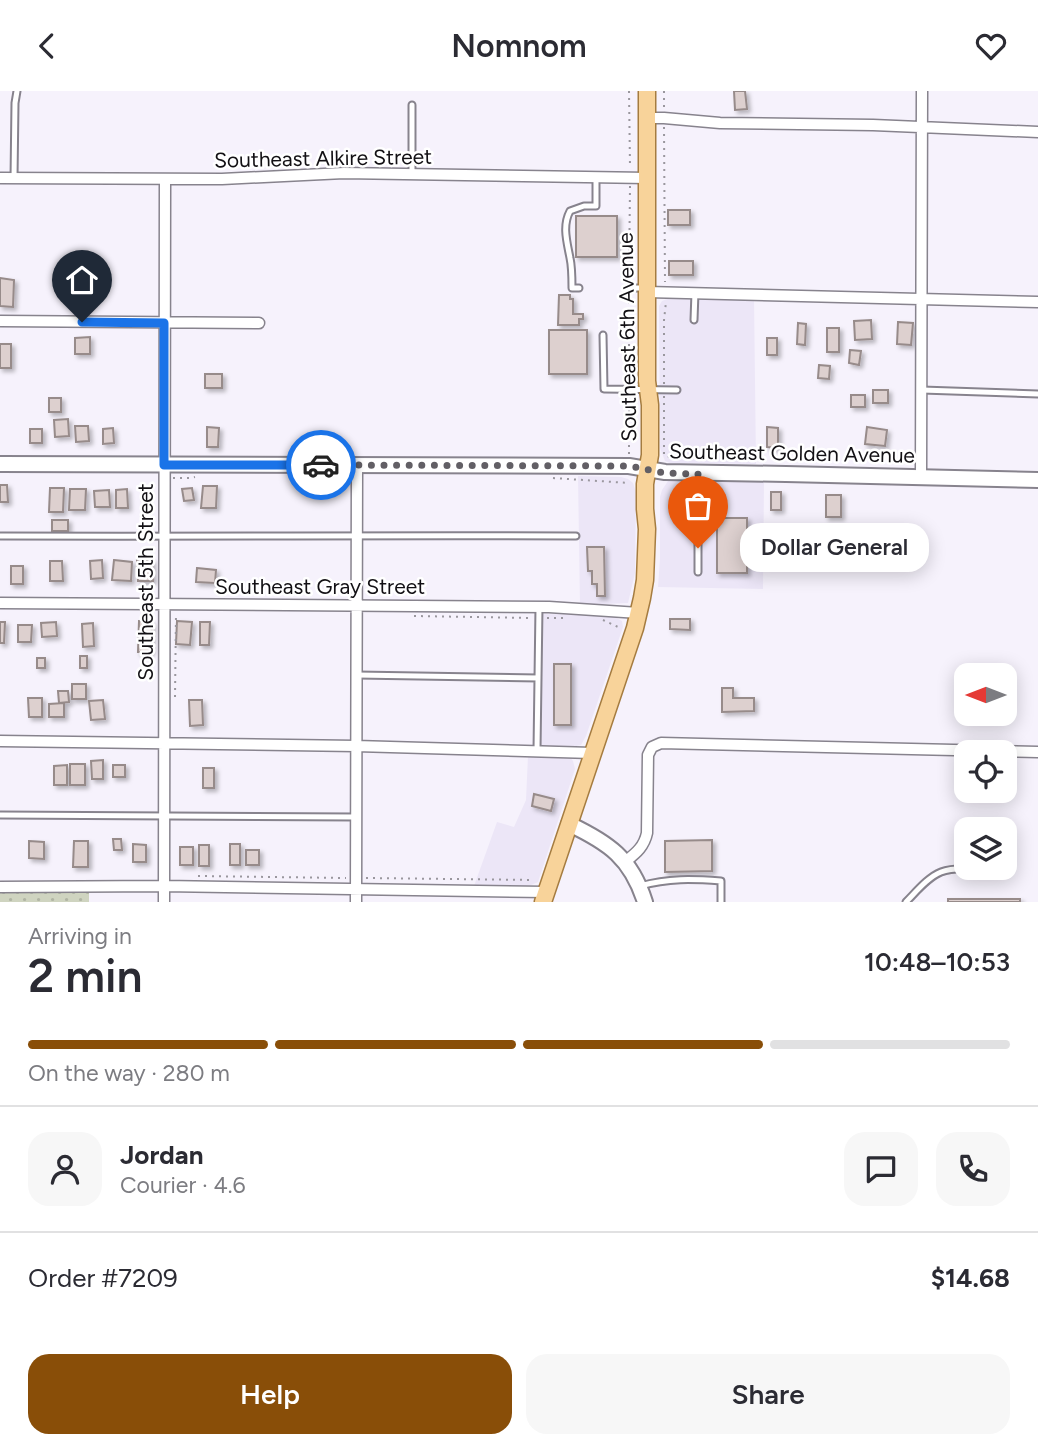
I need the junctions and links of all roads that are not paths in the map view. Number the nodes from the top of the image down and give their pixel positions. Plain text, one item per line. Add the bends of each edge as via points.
1 (17, 91) edge
2 (647, 91) edge
3 (922, 91) edge
4 (412, 105) dead end
5 (647, 117) junction
6 (921, 128) junction
7 (1038, 132) edge
8 (412, 174) junction
9 (596, 177) junction
10 (0, 178) edge
11 (14, 178) junction
12 (647, 178) junction
13 (165, 179) junction
14 (579, 288) dead end
15 (629, 288) road end
16 (647, 290) junction
17 (695, 292) junction
18 (921, 299) junction
19 (1038, 302) edge
20 (695, 320) dead end
21 (0, 321) edge
22 (164, 323) junction
23 (259, 323) dead end
24 (603, 335) dead end
25 (656, 390) junction
26 (677, 390) dead end
27 (922, 390) junction
28 (1038, 394) edge
29 (0, 464) edge
30 (164, 465) junction
31 (357, 466) junction
32 (648, 469) junction
33 (698, 474) junction
34 (921, 477) junction
35 (1038, 480) edge
36 (357, 534) junction
37 (0, 536) edge
38 (576, 536) dead end
39 (165, 537) junction
40 (698, 572) dead end
41 (0, 603) edge
42 (165, 604) junction
43 (358, 606) junction
44 (539, 613) junction
45 (639, 613) junction
46 (357, 675) junction
47 (538, 678) junction
48 (0, 741) edge
49 (164, 744) junction
50 (356, 746) junction
51 (537, 750) junction
52 (1038, 752) edge
53 (592, 753) junction
54 (0, 815) edge
55 (164, 816) junction
56 (356, 817) junction
57 (569, 824) junction
58 (625, 862) junction
59 (954, 871) edge
60 (164, 886) junction
61 (640, 886) junction
62 (0, 887) edge
63 (356, 890) junction
64 (545, 897) edge
65 (164, 902) edge
66 (356, 902) edge
67 (646, 902) edge
68 (721, 902) edge
69 (906, 902) edge

1 - 11 lane
2 - 5 main road, Southeast 6th Avenue
3 - 6 street
4 - 8 lane
5 - 6 street via 720,124
5 - 12 main road, Southeast 6th Avenue
6 - 7 street
6 - 18 street
8 - 9 street, Southeast Alkire Street
8 - 13 street, Southeast Alkire Street
9 - 12 street, Southeast Alkire Street
9 - 14 lane via 596,206 570,211 566,218 572,288
10 - 11 street, Southeast Alkire Street
11 - 13 street, Southeast Alkire Street
12 - 16 main road, Southeast 6th Avenue
13 - 22 street, Southeast 5th Street
15 - 16 lane
16 - 17 street
16 - 25 main road, Southeast 6th Avenue
17 - 18 street
17 - 20 lane
18 - 19 street
18 - 27 street
21 - 22 street
22 - 23 street
22 - 30 street, Southeast 5th Street
24 - 25 lane via 604,389
25 - 26 lane
25 - 32 main road, Southeast 6th Avenue
27 - 28 lane
27 - 34 street
29 - 30 street, Southeast Golden Avenue
30 - 31 street, Southeast Golden Avenue
30 - 39 street, Southeast 5th Street
31 - 32 street, Southeast Golden Avenue
31 - 36 street
32 - 33 street, Southeast Golden Avenue
32 - 45 main road, Southeast 6th Avenue via 646,580
33 - 34 street, Southeast Golden Avenue
33 - 40 lane
34 - 35 street, Southeast Golden Avenue
36 - 38 lane
36 - 39 lane
36 - 43 street
37 - 39 lane
39 - 42 street, Southeast 5th Street
41 - 42 street, Southeast Gray Street
42 - 43 street, Southeast Gray Street
42 - 49 street, Southeast 5th Street
43 - 44 street, Southeast Gray Street
43 - 46 street
44 - 45 street, Southeast Gray Street
44 - 47 lane
45 - 53 main road, Southeast 6th Avenue
46 - 47 lane
46 - 50 street
47 - 51 lane
48 - 49 street
49 - 50 street
49 - 55 street, Southeast 5th Street
50 - 51 street
50 - 56 street
51 - 53 street
52 - 58 street via 661,743 648,755 645,839
53 - 57 main road, Southeast 6th Avenue
54 - 55 lane
55 - 56 lane
55 - 60 street, Southeast 5th Street
56 - 63 street
57 - 58 street
57 - 64 main road, Southeast 6th Avenue
58 - 61 street
59 - 69 lane via 940,872
60 - 62 street
60 - 63 street
60 - 65 street, Southeast 5th Street
61 - 67 street
61 - 68 lane via 683,878 721,881
63 - 64 street
63 - 66 street

